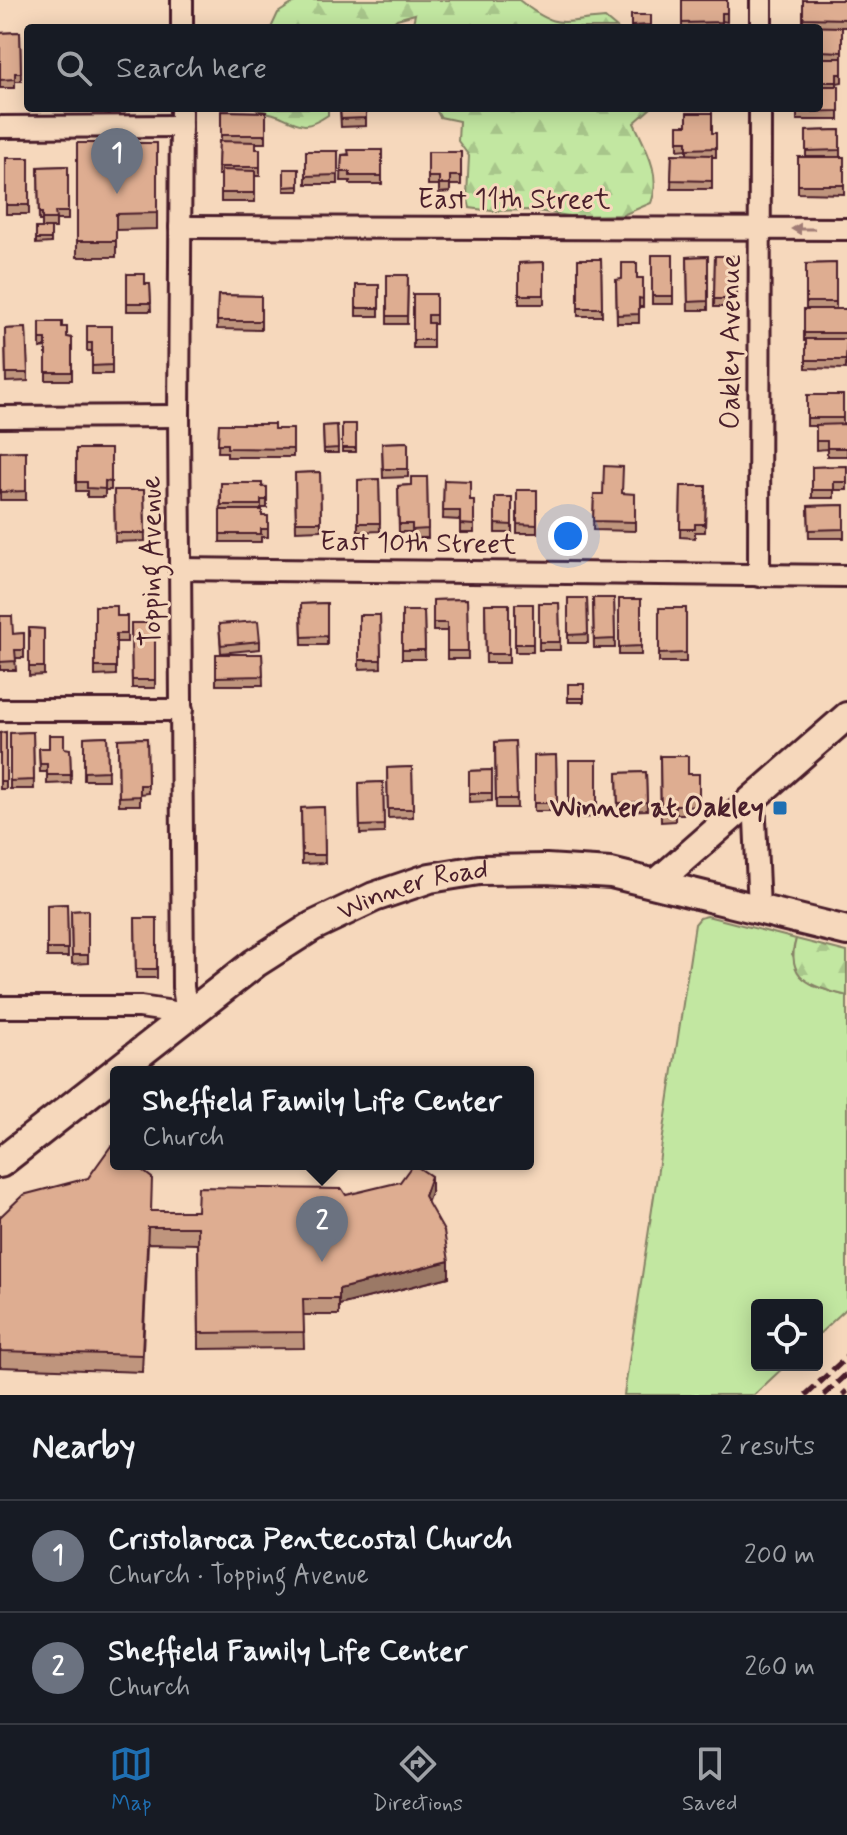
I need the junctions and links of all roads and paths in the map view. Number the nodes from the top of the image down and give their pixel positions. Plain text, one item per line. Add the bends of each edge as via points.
1 (182, 0) edge
2 (761, 0) edge
3 (182, 24) edge
4 (761, 24) edge
5 (760, 112) edge
6 (181, 117) edge
7 (0, 127) edge
8 (180, 227) junction
9 (758, 228) junction
10 (847, 229) edge
11 (179, 416) junction
12 (0, 417) edge
13 (180, 569) junction
14 (759, 576) junction
15 (847, 576) edge
16 (0, 710) edge
17 (182, 710) junction
18 (847, 716) edge
19 (754, 797) junction
20 (656, 883) junction
21 (759, 909) junction
22 (847, 931) edge
23 (0, 1007) edge
24 (187, 1014) junction
25 (122, 1066) edge
26 (110, 1075) edge
27 (0, 1163) edge

1 - 3 street
2 - 4 street
5 - 9 street, Oakley Avenue
6 - 7 street
6 - 8 street, Topping Avenue
8 - 9 street, East 11th Street
8 - 11 street, Topping Avenue
10 -> 9 street, East 11th Street
9 - 14 street, Oakley Avenue
11 - 12 street
11 - 13 street, Topping Avenue
13 - 14 street, East 10th Street
13 - 17 street, Topping Avenue
14 - 15 street, East 10th Street
16 - 17 street
17 - 24 street, Topping Avenue
18 - 19 street
19 - 20 street
19 - 21 street
20 - 21 main road, Winner Road
20 - 24 main road, Winner Road via 611,873 546,869 479,870 430,878 313,926
21 - 22 main road, Winner Road
23 - 24 street via 140,1007
24 - 25 main road, Winner Road
26 - 27 main road, Winner Road

